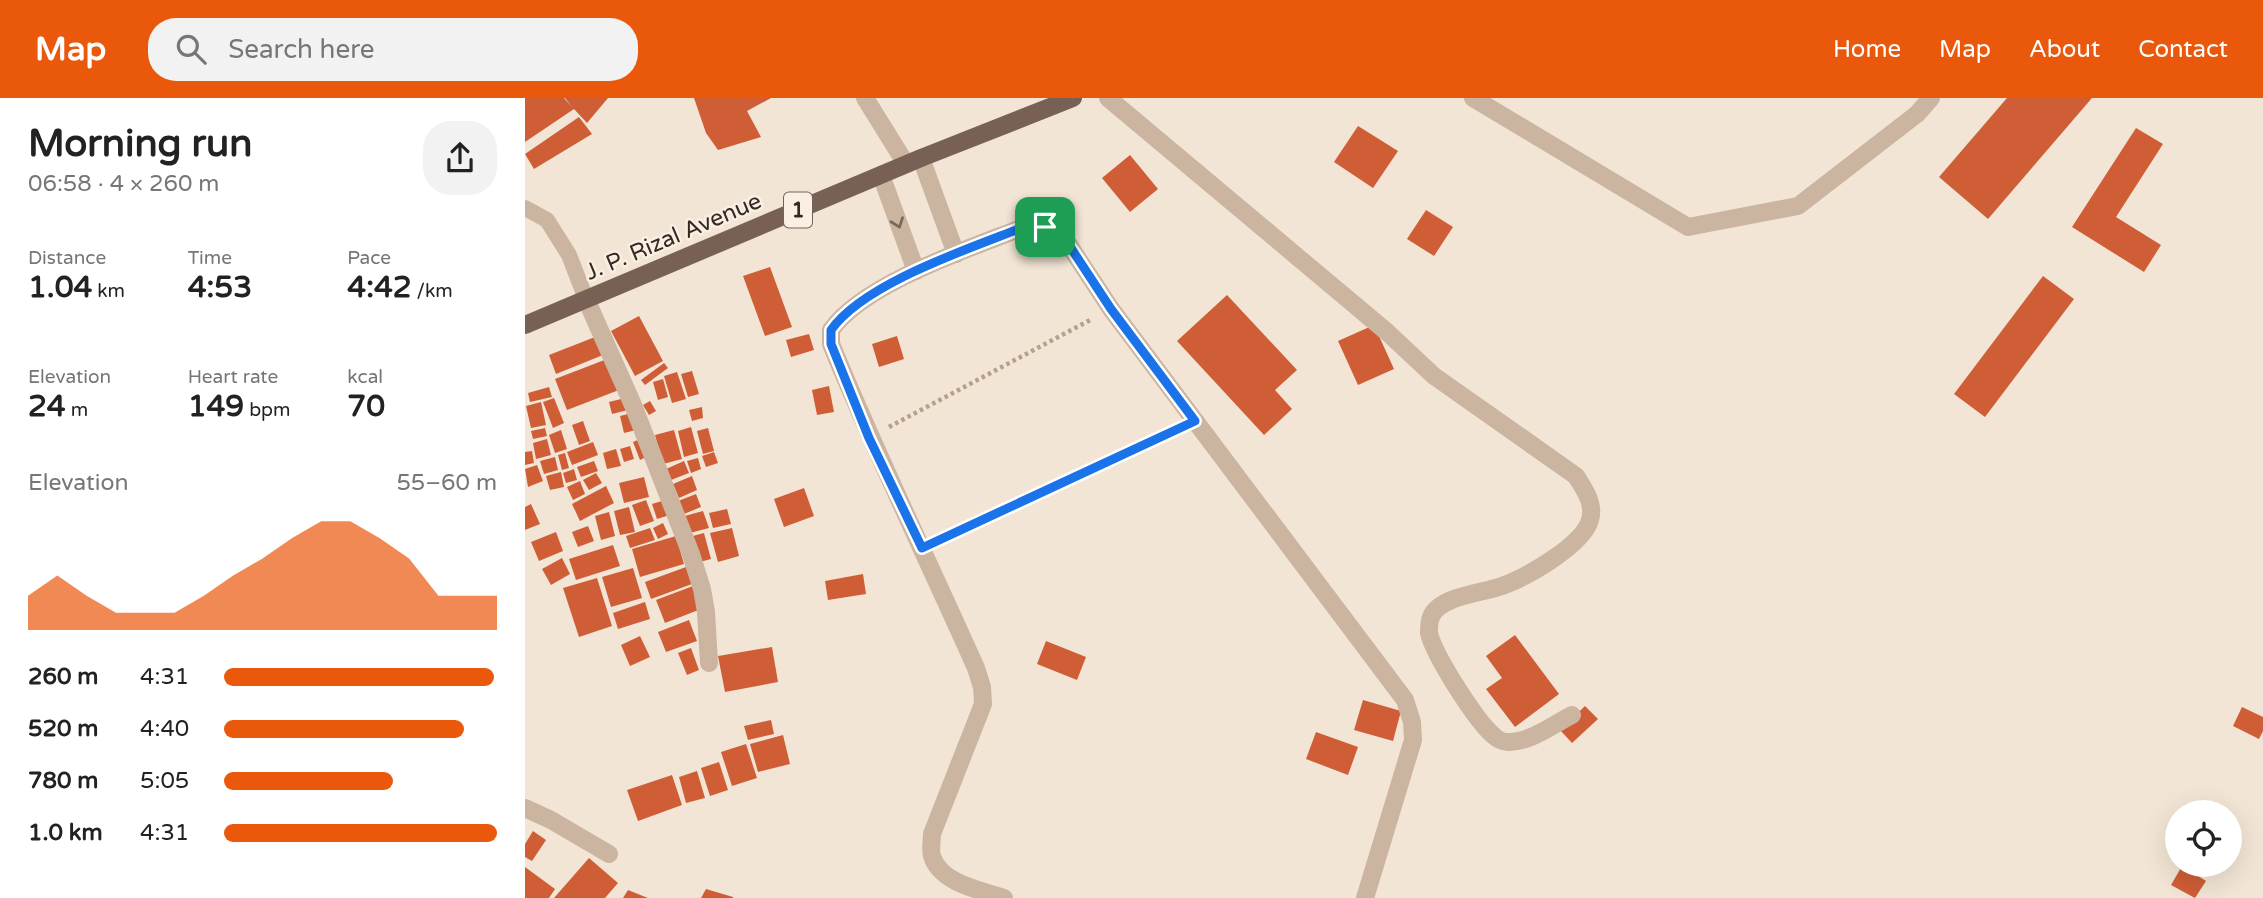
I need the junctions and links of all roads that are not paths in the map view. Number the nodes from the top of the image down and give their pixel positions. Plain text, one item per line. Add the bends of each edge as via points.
1 (865, 98) edge
2 (1073, 98) edge
3 (1108, 98) edge
4 (1473, 98) edge
5 (1931, 98) edge
6 (914, 161) junction
7 (881, 175) junction
8 (525, 208) edge
9 (956, 254) junction
10 (916, 271) junction
11 (586, 299) junction
12 (525, 325) edge
13 (709, 663) dead end
14 (1572, 715) dead end
15 (525, 808) edge
16 (609, 854) dead end
17 (1004, 898) edge
18 (1365, 898) edge

1 - 6 street
2 - 6 main road, J. P. Rizal Avenue / 1
3 - 14 street via 1434,376 1576,476 1589,497 1591,519 1583,534 1525,575 1444,603 1431,615 1429,631 1435,650 1496,739 1526,738
4 - 5 street via 1688,227 1798,206 1917,114
6 - 7 main road, J. P. Rizal Avenue / 1
6 - 9 street
7 -> 10 street
7 - 11 main road, J. P. Rizal Avenue / 1
8 - 11 lane via 547,220 569,255
9 - 10 street
9 - 18 street via 1029,225 1045,227 1065,239 1111,309 1405,700 1413,740
10 - 17 street via 850,309 831,330 831,344 869,438 976,668 983,704 932,834 932,855 940,871 960,883
11 - 12 main road, J. P. Rizal Avenue / 1
11 - 13 street via 691,554 704,600
15 - 16 street

